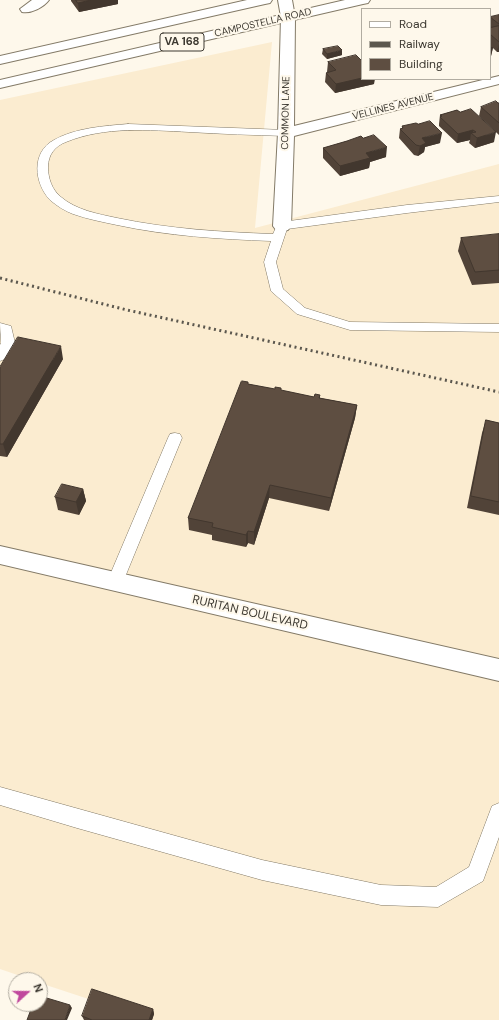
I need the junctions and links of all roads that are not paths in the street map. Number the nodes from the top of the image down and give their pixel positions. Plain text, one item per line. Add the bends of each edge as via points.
1 (42, 0) edge
2 (265, 0) edge
3 (286, 0) edge
4 (363, 0) edge
5 (27, 9) dead end
6 (288, 17) junction
7 (0, 60) edge
8 (499, 80) edge
9 (0, 84) edge
10 (286, 133) junction
11 (499, 199) edge
12 (280, 232) junction
13 (0, 327) edge
14 (499, 328) edge
15 (0, 356) edge
16 (175, 438) dead end
17 (0, 555) edge
18 (115, 582) junction
19 (499, 670) edge
20 (0, 796) edge
21 (499, 812) edge

1 - 5 street
2 - 7 street, CAMPOSTELLA ROAD / VA 168
3 - 6 street, COMMON LANE
4 - 6 street, CAMPOSTELLA ROAD / VA 168
6 - 9 street, CAMPOSTELLA ROAD / VA 168
6 - 10 street, COMMON LANE
8 - 10 street, VELLINES AVENUE
10 - 12 street, COMMON LANE
10 - 12 lane via 168,128 108,129 66,138 51,145 44,157 42,171 49,191 59,202 81,213 155,229 232,236
11 - 12 lane via 407,209
12 - 14 lane via 270,262 277,291 301,311 350,326
13 - 15 lane via 6,329 8,343
16 - 18 lane
17 - 18 street, RURITAN BOULEVARD
18 - 19 street, RURITAN BOULEVARD
20 - 21 lane via 262,870 381,895 438,897 476,874

